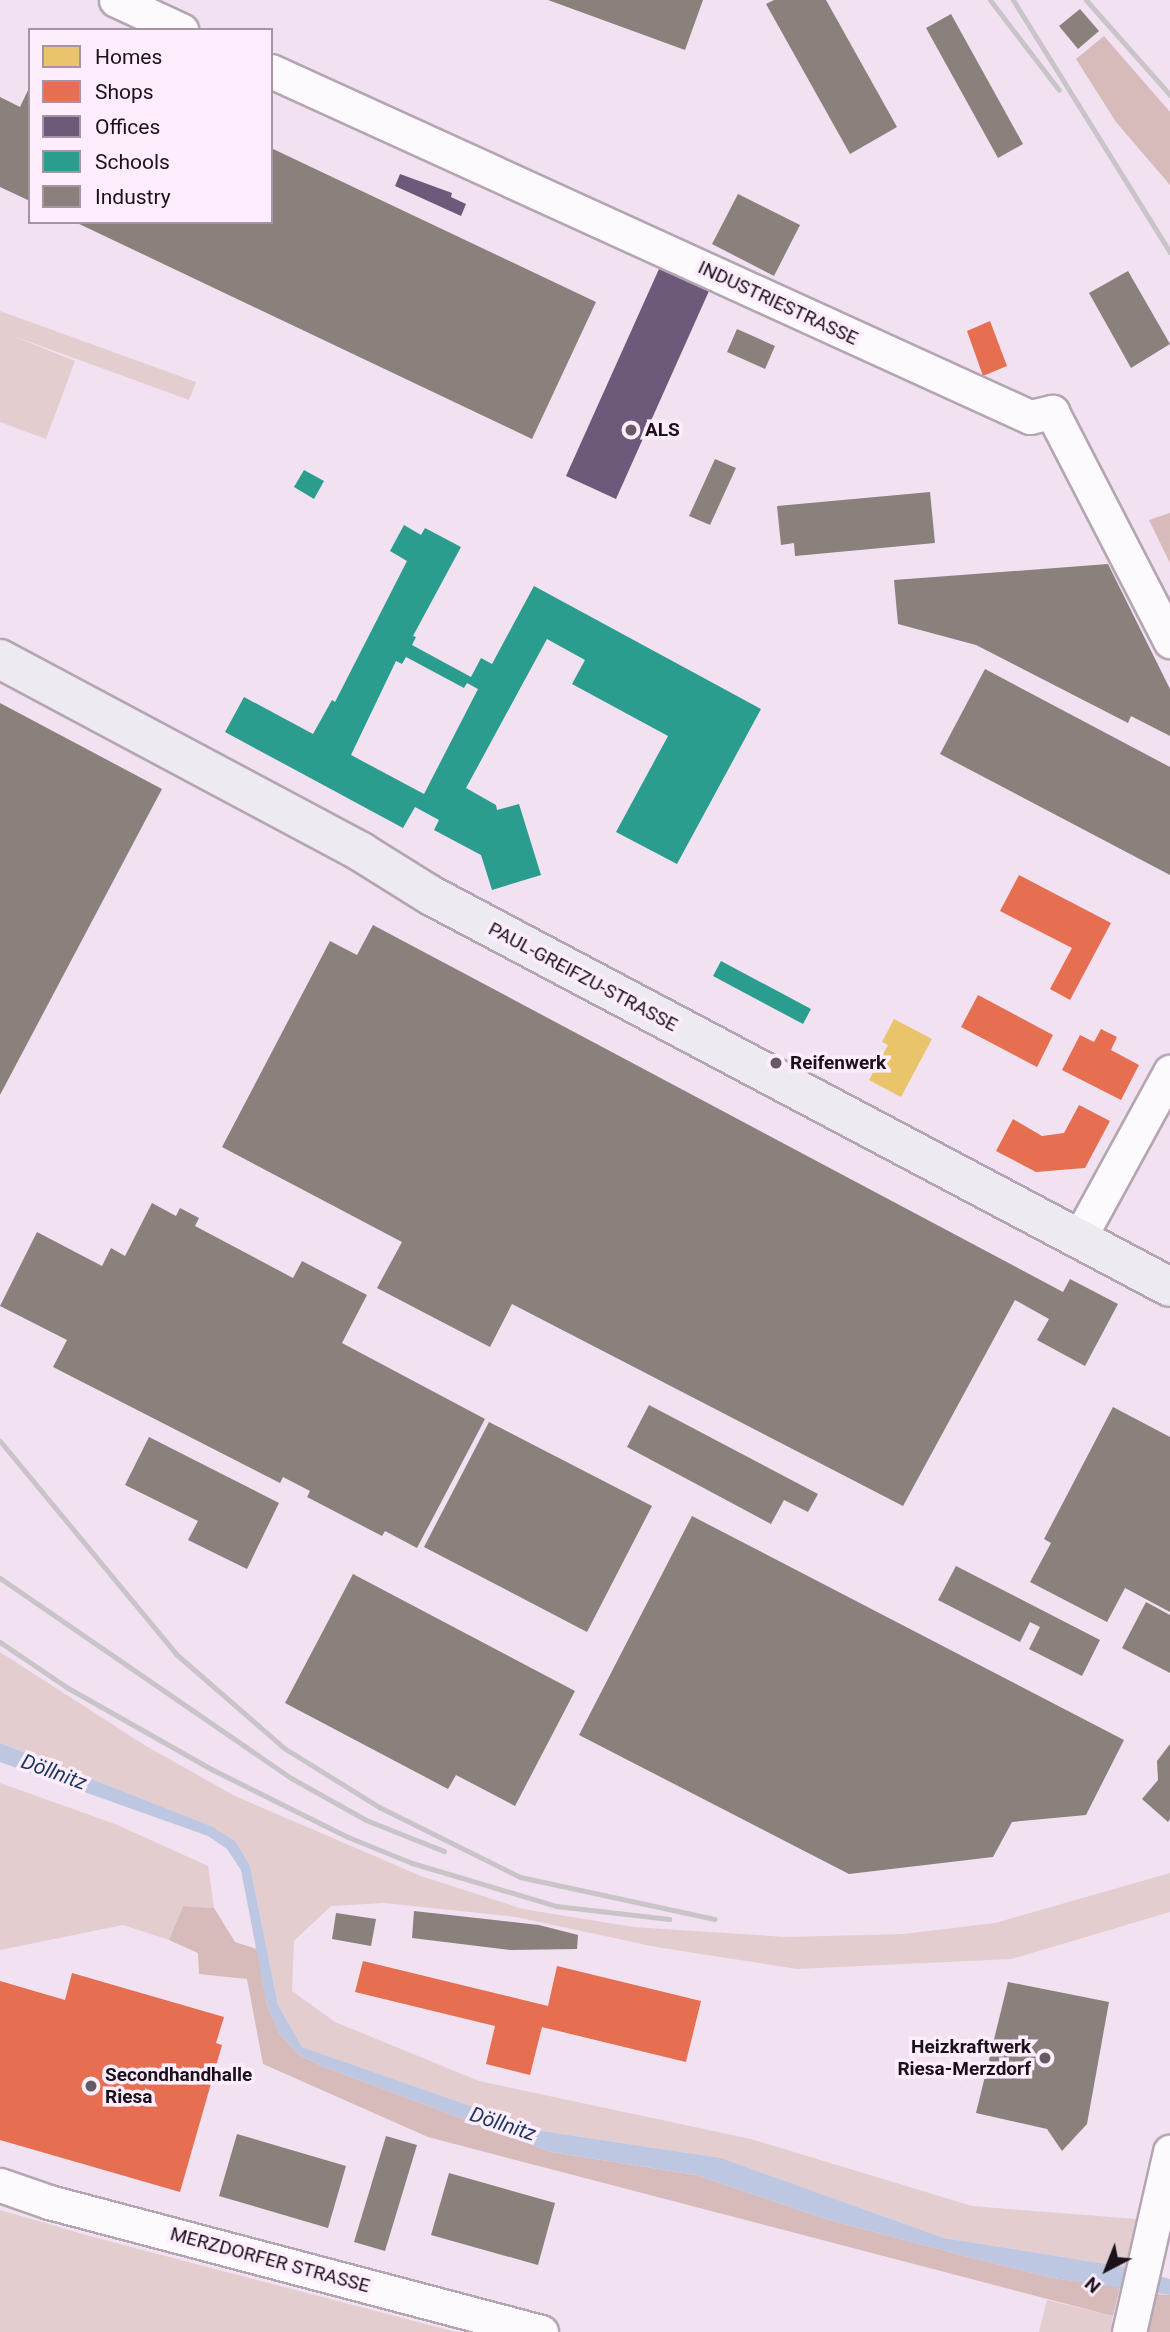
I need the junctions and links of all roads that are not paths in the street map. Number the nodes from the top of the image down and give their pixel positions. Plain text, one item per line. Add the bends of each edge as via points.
1 (116, 0) edge
2 (177, 28) edge
3 (273, 72) edge
4 (1170, 641) edge
5 (0, 659) edge
6 (1170, 1072) edge
7 (1078, 1240) junction
8 (1170, 1287) edge
9 (1170, 2152) edge
10 (0, 2185) edge
11 (541, 2332) edge
12 (1129, 2332) edge

1 - 2 street
3 - 4 street, INDUSTRIESTRASSE via 1030,417 1052,412
5 - 7 main road, PAUL-GREIFZU-STRASSE via 361,852 430,895
6 - 7 street
7 - 8 main road, PAUL-GREIFZU-STRASSE
9 - 12 street
10 - 11 street, MERZDORFER STRASSE via 49,2202

